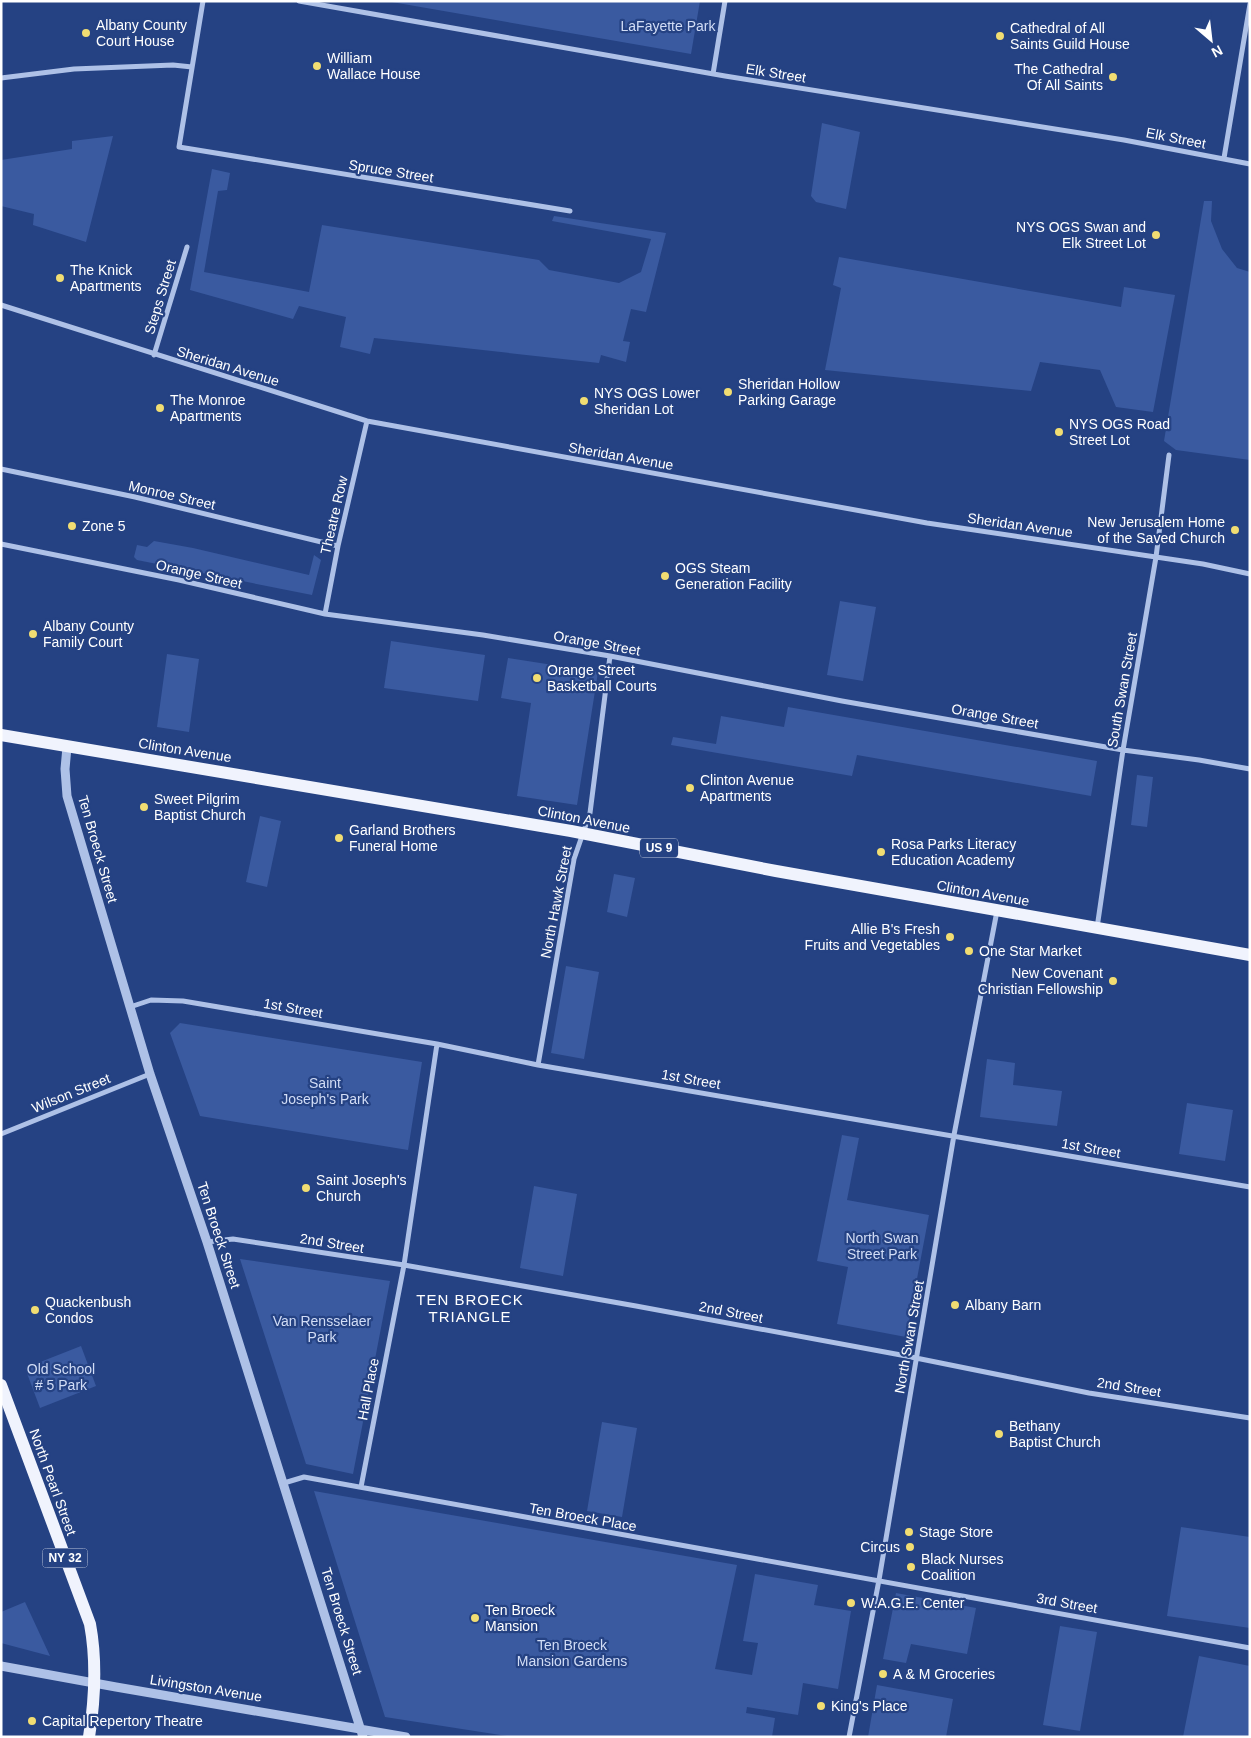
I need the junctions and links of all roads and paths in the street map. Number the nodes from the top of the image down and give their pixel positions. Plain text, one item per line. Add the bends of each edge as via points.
1 (203, 1) edge
2 (299, 1) edge
3 (725, 1) edge
4 (1250, 4) edge
5 (192, 67) junction
6 (713, 74) junction
7 (1, 78) edge
8 (1224, 158) junction
9 (1250, 164) edge
10 (570, 211) dead end
11 (187, 247) dead end
12 (1, 305) edge
13 (154, 355) junction
14 (367, 421) junction
15 (1169, 455) dead end
16 (1, 469) edge
17 (1, 544) edge
18 (338, 546) junction
19 (1156, 557) junction
20 (1250, 574) edge
21 (325, 614) junction
22 (610, 656) junction
23 (1, 735) edge
24 (67, 747) junction
25 (1123, 750) junction
26 (1250, 768) edge
27 (583, 833) junction
28 (997, 911) junction
29 (1097, 928) junction
30 (1250, 954) edge
31 (130, 1007) junction
32 (437, 1044) junction
33 (538, 1065) junction
34 (150, 1074) junction
35 (1, 1134) edge
36 (954, 1135) junction
37 (1250, 1187) edge
38 (207, 1242) junction
39 (404, 1265) junction
40 (916, 1358) junction
41 (1, 1385) edge
42 (1250, 1418) edge
43 (284, 1483) junction
44 (360, 1488) junction
45 (879, 1580) junction
46 (1250, 1648) edge
47 (1, 1666) edge
48 (95, 1683) junction
49 (362, 1733) edge
50 (89, 1737) edge
51 (406, 1737) edge
52 (850, 1737) edge

1 - 5 street
2 - 6 street, Elk Street
3 - 6 street
4 - 8 street
5 - 7 street via 74,69
5 - 10 street, Spruce Street via 179,147
6 - 8 street, Elk Street
8 - 9 street, Elk Street
11 - 13 street, Steps Street
12 - 13 street, Sheridan Avenue
13 - 14 street, Sheridan Avenue
14 - 18 street, Theatre Row
14 - 19 street, Sheridan Avenue via 927,523
15 - 19 street, South Swan Street
16 - 18 street, Monroe Street via 135,497
17 - 21 street, Orange Street
18 - 21 street, Theatre Row
19 - 20 street, Sheridan Avenue
19 - 25 street, South Swan Street
21 - 22 street, Orange Street
22 - 25 street, Orange Street
22 - 27 street, North Hawk Street via 590,813
23 - 24 main road, Clinton Avenue / US 9
24 - 27 main road, Clinton Avenue / US 9
24 - 31 street, Ten Broeck Street via 67,796
25 - 26 street, Orange Street
25 - 29 street, South Swan Street
27 - 28 main road, Clinton Avenue / US 9
27 - 33 street, North Hawk Street via 574,859
28 - 29 main road, Clinton Avenue / US 9
28 - 36 street, North Swan Street
29 - 30 main road, Clinton Avenue / US 9
31 - 32 street, 1st Street via 151,1000 182,1001
31 - 34 street, Ten Broeck Street
32 - 33 street, 1st Street
32 - 39 street, Hall Place
33 - 36 street, 1st Street
34 - 35 street, Wilson Street
34 - 38 street, Ten Broeck Street
36 - 37 street, 1st Street
36 - 40 street, North Swan Street
38 - 39 street, 2nd Street via 233,1239
38 - 43 street, Ten Broeck Street
39 - 40 street, 2nd Street
39 - 44 street, Hall Place
40 - 42 street, 2nd Street via 1089,1393
40 - 45 street, North Swan Street
41 - 48 main road, North Pearl Street / NY 32 via 90,1624 95,1648
43 - 44 street, Ten Broeck Place via 304,1477
43 - 49 street, Ten Broeck Street
44 - 45 street, Ten Broeck Place
45 - 46 street, 3rd Street
45 - 52 street, North Swan Street
47 - 48 street, Livingston Avenue
48 - 49 street, Livingston Avenue
48 - 50 main road, North Pearl Street / NY 32
49 - 51 street, Livingston Avenue

